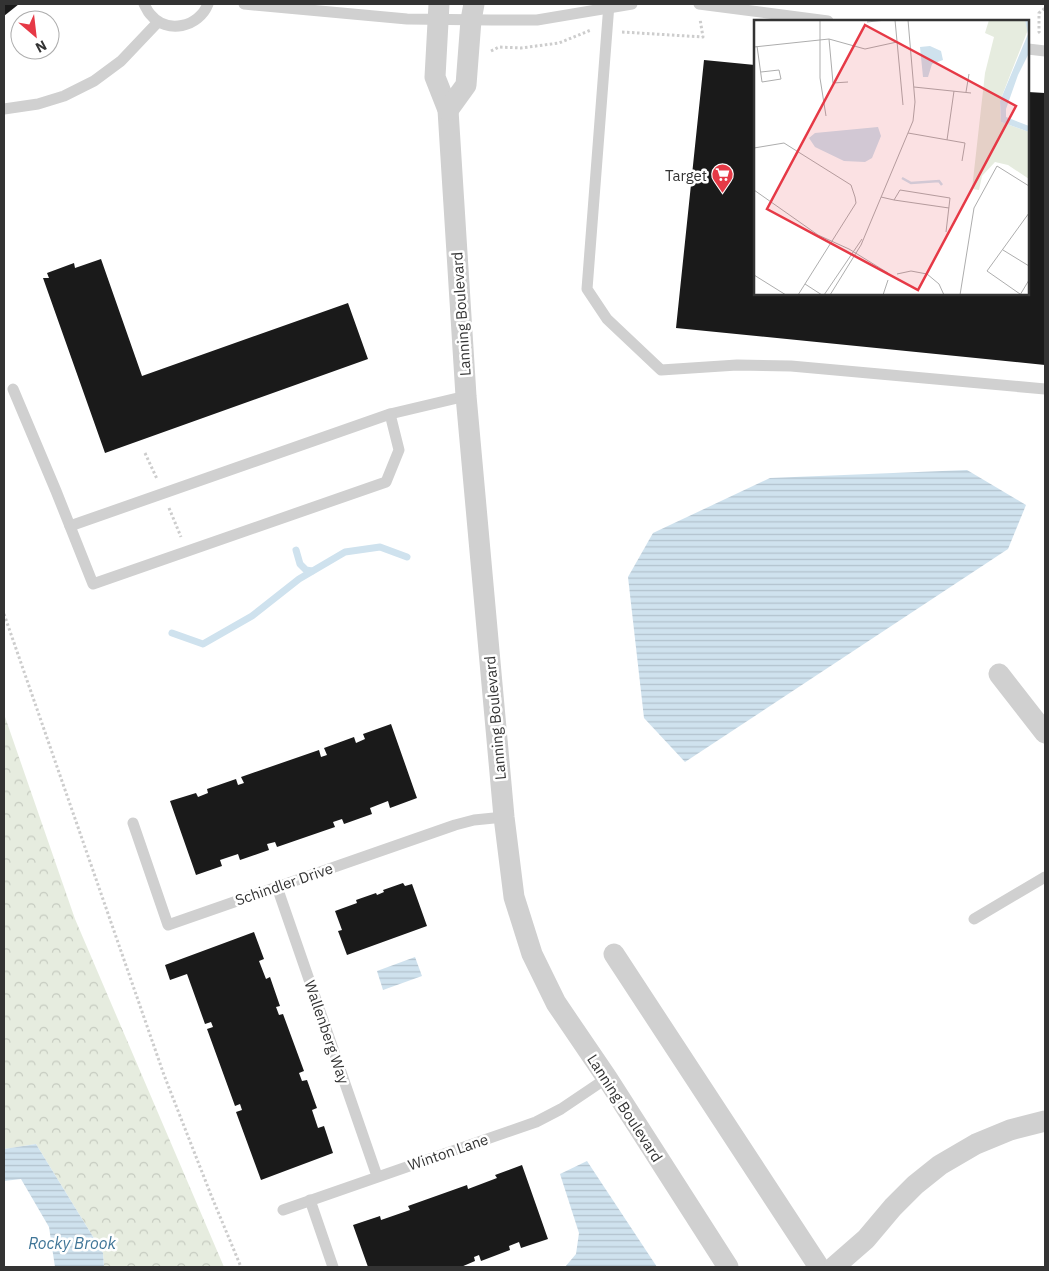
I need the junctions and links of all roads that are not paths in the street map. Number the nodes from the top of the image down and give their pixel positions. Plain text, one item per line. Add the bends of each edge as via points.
1 (144, 4) edge
2 (208, 4) edge
3 (244, 4) edge
4 (632, 4) edge
5 (699, 4) edge
6 (608, 6) edge
7 (439, 12) edge
8 (472, 12) edge
9 (820, 20) edge
10 (158, 22) junction
11 (1029, 49) edge
12 (1045, 51) edge
13 (4, 109) edge
14 (448, 110) junction
15 (13, 389) dead end
16 (1045, 389) edge
17 (466, 396) junction
18 (390, 414) junction
19 (70, 526) junction
20 (999, 674) dead end
21 (1045, 733) edge
22 (504, 817) junction
23 (132, 823) dead end
24 (1045, 877) edge
25 (276, 887) junction
26 (974, 920) dead end
27 (614, 954) dead end
28 (607, 1078) junction
29 (1045, 1121) edge
30 (377, 1176) junction
31 (310, 1200) junction
32 (283, 1210) dead end
33 (333, 1267) edge
34 (728, 1267) edge
35 (819, 1267) edge
36 (834, 1267) edge

1 - 10 lane
2 - 10 lane via 198,19 189,24 178,27
3 - 7 lane via 407,19
4 - 6 lane
5 - 9 lane
6 - 8 lane via 537,20
6 - 16 lane via 587,289 607,319 662,370 737,365 791,366
7 - 8 lane
7 - 14 street, Lanning Boulevard via 435,77
8 - 14 street via 466,85
10 - 13 lane via 120,61 94,81 64,96
11 - 12 lane
14 - 17 street, Lanning Boulevard
15 - 19 lane
17 - 18 lane
17 - 22 street, Lanning Boulevard
18 - 19 lane
18 - 19 lane via 400,450 386,482 368,489 93,584
20 - 21 street
22 - 25 lane, Schindler Drive via 455,825
22 - 28 street, Lanning Boulevard via 514,897 532,954 556,1003
23 - 25 lane, Schindler Drive via 168,925
24 - 26 lane
25 - 30 lane, Wallenberg Way
27 - 35 street
28 - 30 lane, Winton Lane via 536,1122
28 - 34 street, Lanning Boulevard
29 - 36 street via 1010,1130 976,1144 940,1165 915,1185 866,1239
30 - 31 lane, Winton Lane
31 - 32 lane, Winton Lane
31 - 33 lane

